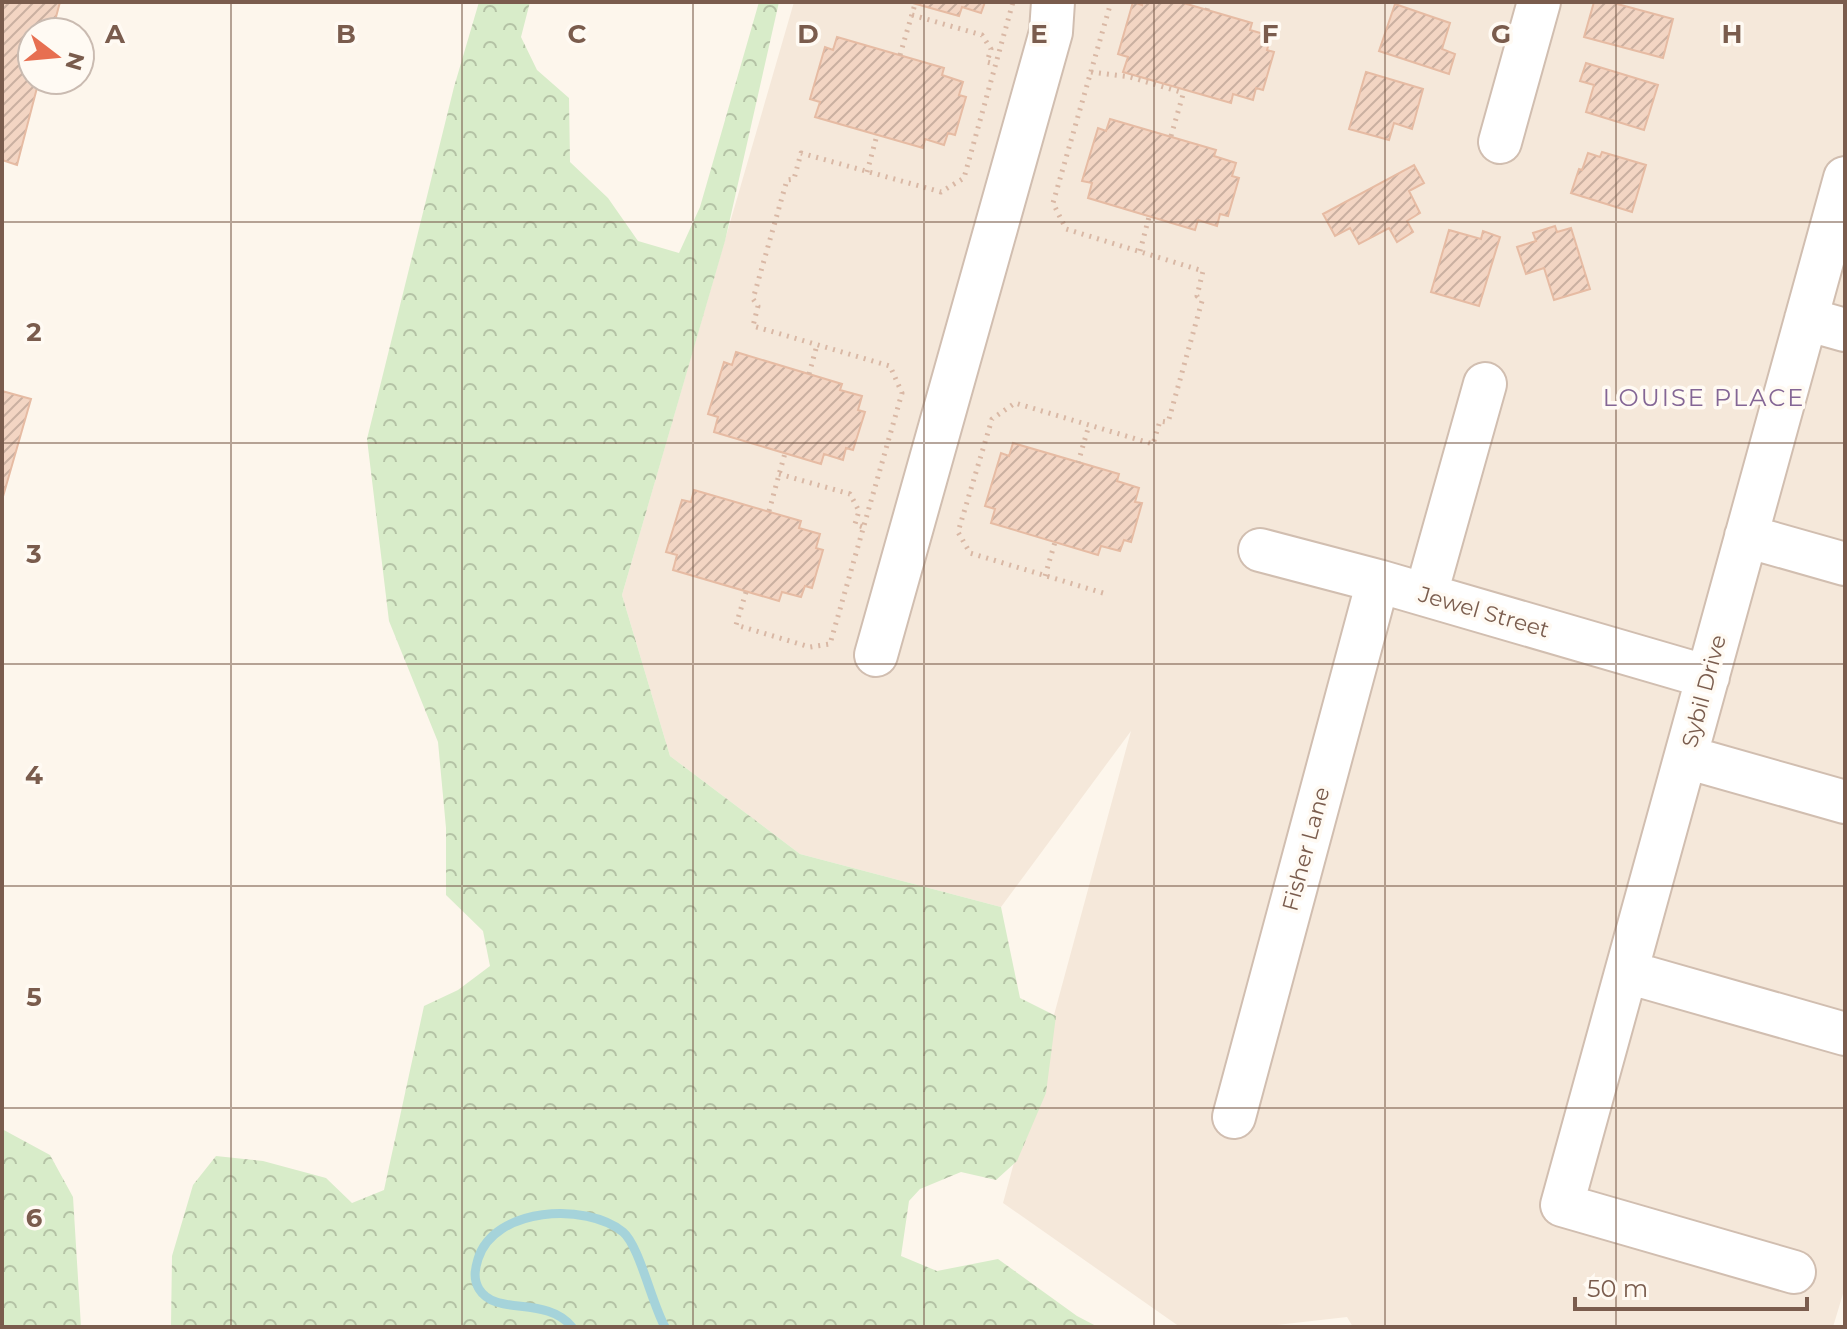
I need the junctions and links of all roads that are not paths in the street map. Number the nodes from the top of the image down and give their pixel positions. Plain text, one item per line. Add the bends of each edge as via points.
1 (1539, 2) edge
2 (1058, 12) edge
3 (1500, 142) dead end
4 (1845, 178) edge
5 (1826, 325) edge
6 (1485, 384) dead end
7 (1746, 536) junction
8 (1260, 550) dead end
9 (1845, 564) edge
10 (1378, 581) junction
11 (1426, 594) junction
12 (876, 655) dead end
13 (1708, 677) junction
14 (1686, 757) junction
15 (1845, 802) edge
16 (1627, 972) junction
17 (1845, 1034) edge
18 (1234, 1117) dead end
19 (1794, 1272) dead end

1 - 3 street
2 - 12 street
4 - 5 street, Sybil Drive
5 - 7 street, Sybil Drive
6 - 11 street
7 - 9 street
7 - 13 street, Sybil Drive
8 - 10 street, Jewel Street
10 - 11 street, Jewel Street
10 - 18 street, Fisher Lane
11 - 13 street, Jewel Street
13 - 14 street, Sybil Drive
14 - 15 street
14 - 16 street, Sybil Drive
16 - 17 street
16 - 19 street, Sybil Drive via 1562,1205

